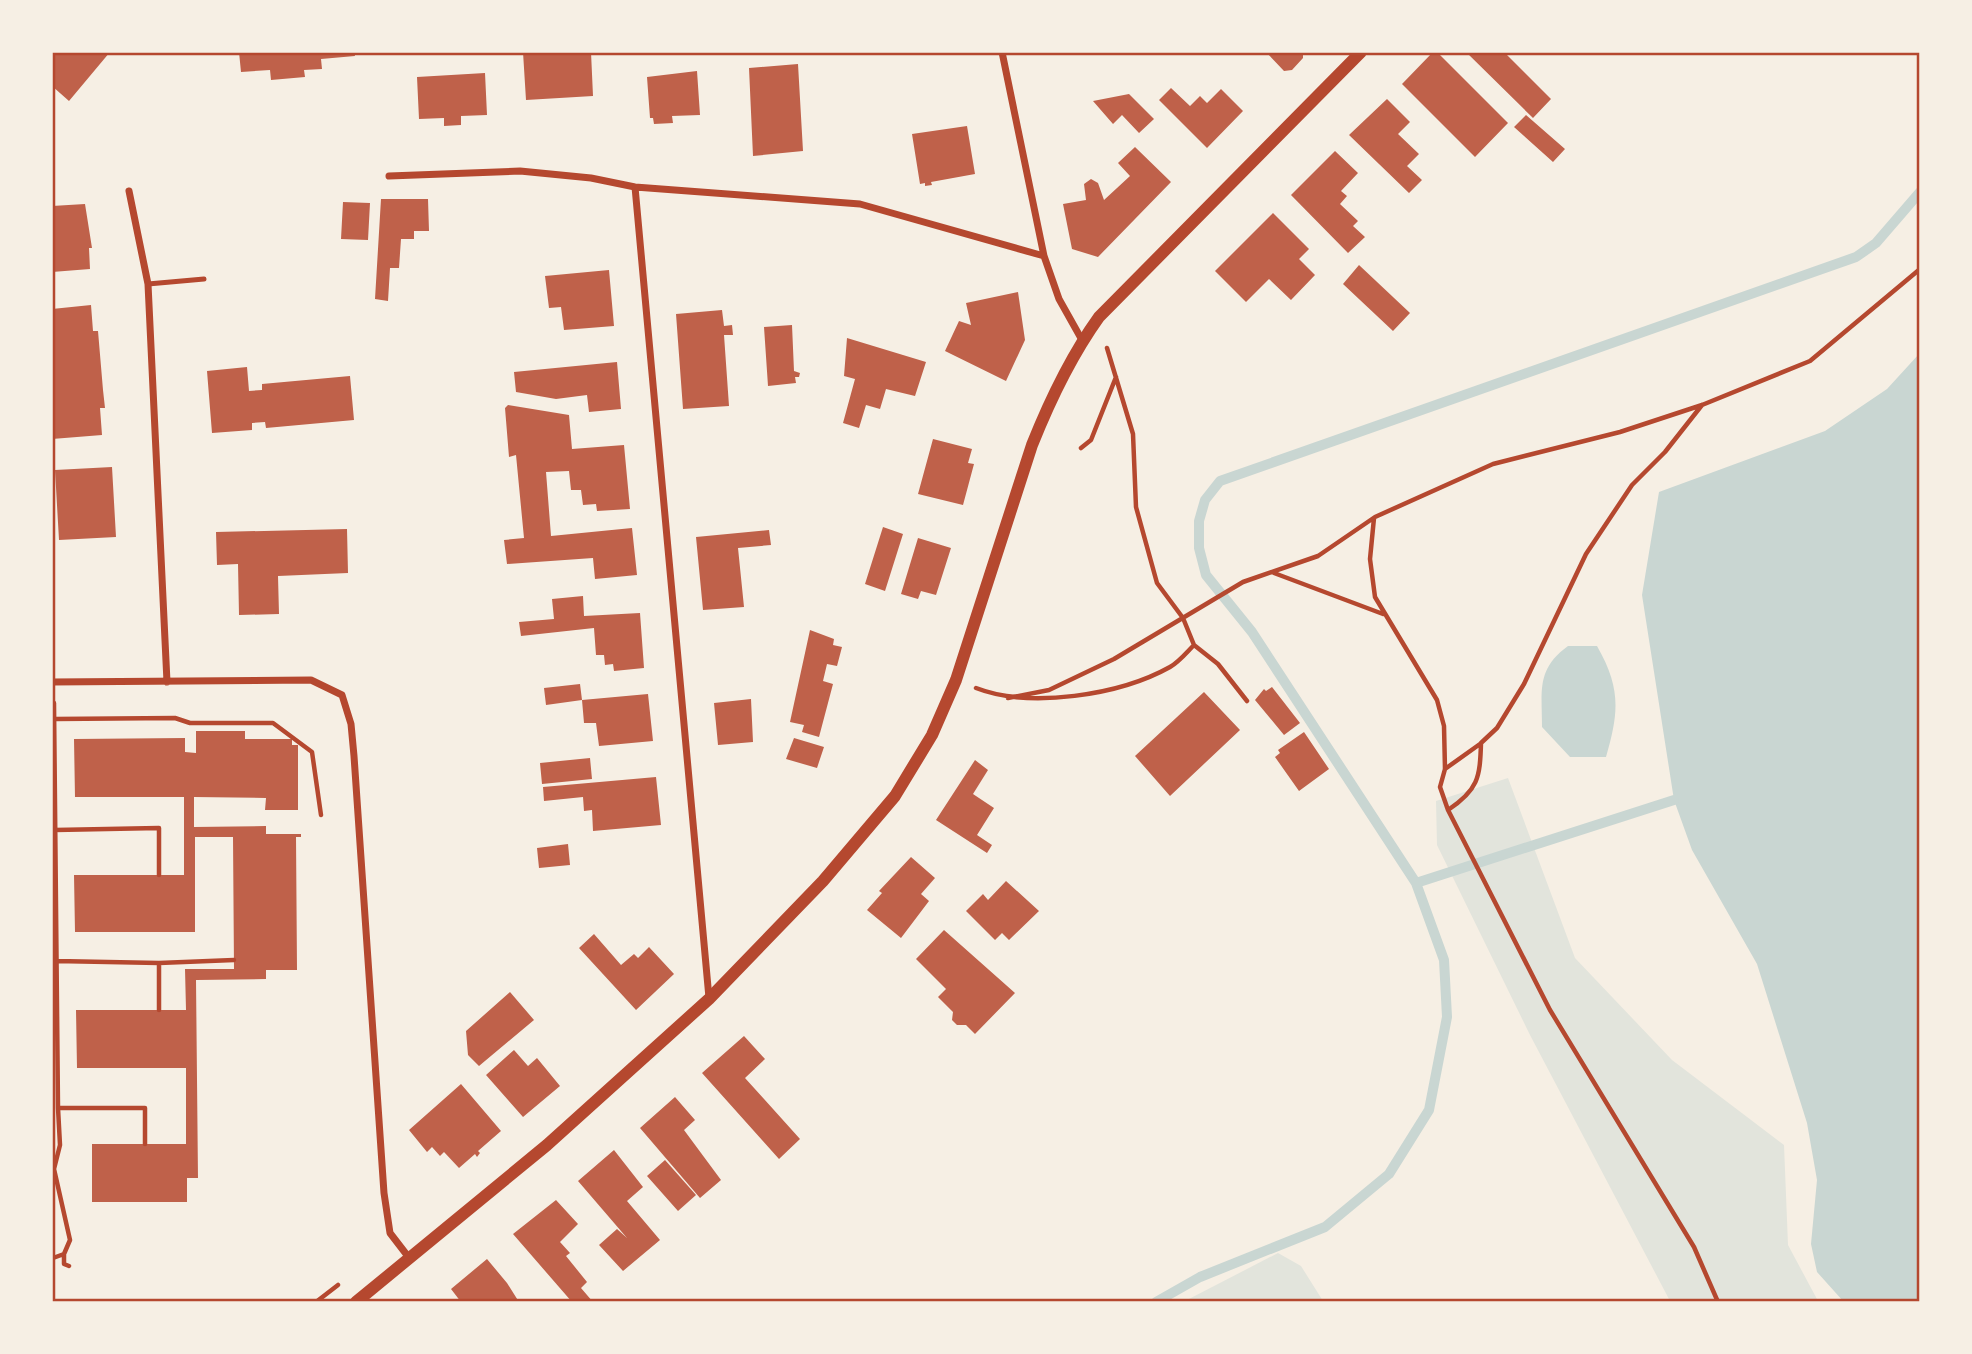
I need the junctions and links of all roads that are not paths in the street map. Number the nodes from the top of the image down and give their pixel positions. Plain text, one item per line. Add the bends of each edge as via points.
1 (1002, 52) edge
2 (1361, 52) edge
3 (389, 176) dead end
4 (635, 187) junction
5 (129, 191) dead end
6 (1044, 256) junction
7 (204, 279) dead end
8 (148, 284) junction
9 (1082, 341) junction
10 (52, 682) edge
11 (167, 682) junction
12 (709, 999) junction
13 (410, 1259) junction
14 (356, 1301) edge

1 - 6 street
2 - 9 street via 1099,317
3 - 4 street via 520,172
4 - 6 street via 860,204
4 - 12 street
5 - 8 street
6 - 9 street via 1059,299
7 - 8 lane
8 - 11 street
9 - 12 street via 1032,445 956,680 932,735 895,796 823,881
10 - 11 street
11 - 13 street via 311,680 342,695 354,756 384,1193 390,1233
12 - 13 street
13 - 14 street

